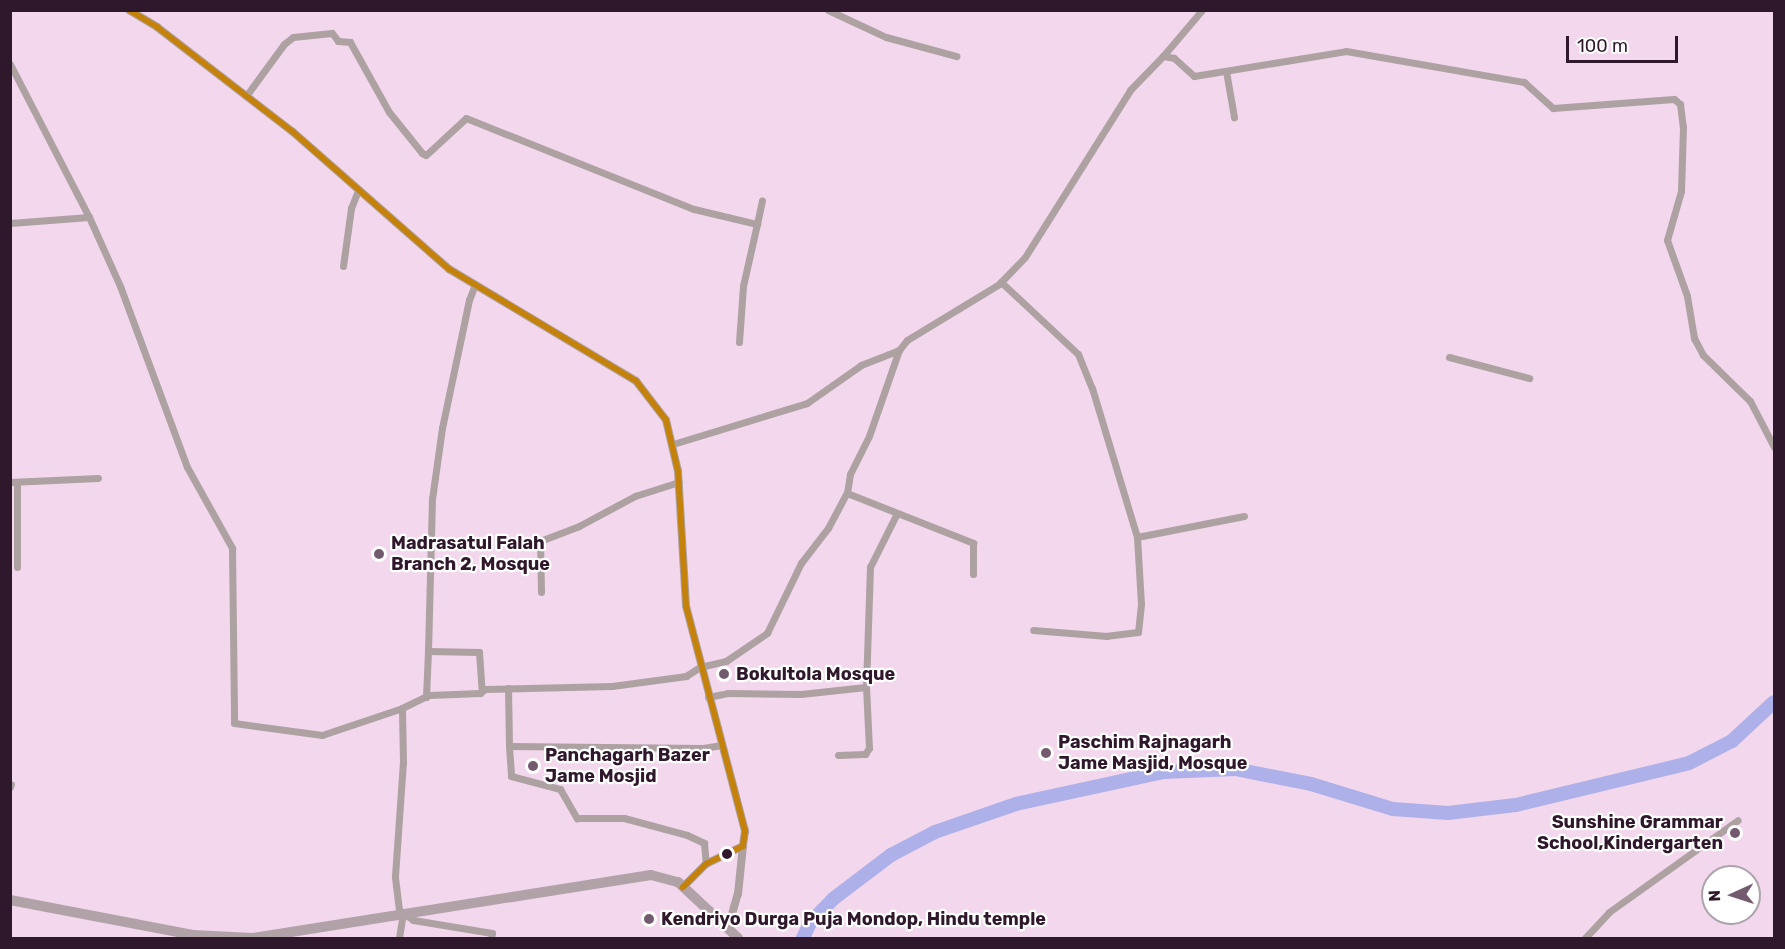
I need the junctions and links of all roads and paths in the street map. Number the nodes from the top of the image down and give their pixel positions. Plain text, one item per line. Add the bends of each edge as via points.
1 (129, 10) edge
2 (828, 10) edge
3 (1202, 10) edge
4 (956, 56) dead end
5 (1163, 56) junction
6 (10, 64) edge
7 (1226, 71) junction
8 (246, 96) junction
9 (1234, 117) dead end
10 (358, 191) junction
11 (762, 201) dead end
12 (89, 217) junction
13 (10, 223) edge
14 (757, 224) junction
15 (344, 266) dead end
16 (1001, 282) junction
17 (476, 284) junction
18 (739, 342) dead end
19 (899, 351) junction
20 (1449, 357) dead end
21 (1529, 378) dead end
22 (673, 444) junction
23 (1774, 447) edge
24 (98, 478) dead end
25 (14, 482) edge
26 (679, 482) junction
27 (847, 492) junction
28 (897, 513) junction
29 (1244, 516) dead end
30 (1137, 537) junction
31 (17, 567) dead end
32 (973, 574) dead end
33 (541, 592) dead end
34 (1033, 630) dead end
35 (428, 651) junction
36 (700, 667) junction
37 (866, 687) junction
38 (508, 688) junction
39 (482, 691) junction
40 (426, 697) junction
41 (708, 697) junction
42 (402, 708) junction
43 (722, 745) junction
44 (509, 746) junction
45 (838, 755) dead end
46 (1738, 820) dead end
47 (743, 846) junction
48 (706, 864) junction
49 (683, 887) junction
50 (10, 900) edge
51 (403, 914) junction
52 (728, 928) junction
53 (399, 939) edge
54 (491, 939) edge
55 (738, 939) edge
56 (1585, 939) edge

1 - 8 street
2 - 4 street via 886,37
3 - 5 street
5 - 7 street via 1174,58 1194,76
5 - 16 street via 1130,90 1054,215 1025,257
6 - 12 street
7 - 9 street
7 - 23 street via 1346,51 1524,82 1553,108 1674,99 1680,104 1683,127 1681,191 1667,240 1687,296 1694,338 1702,355 1750,401
8 - 10 street
8 - 14 street via 293,37 332,33 338,41 350,42 389,112 426,155 466,118 677,204
10 - 15 street via 351,208
10 - 17 street via 449,269
11 - 14 street
12 - 13 street
12 - 42 street via 120,286 187,467 232,548 234,723 322,735
14 - 18 street via 743,286
16 - 19 street via 907,340
16 - 30 street via 1078,354
17 - 22 street via 636,381 666,420
17 - 35 street via 469,300 442,428 432,499
19 - 22 street via 861,365 807,403
19 - 27 street via 869,436 850,474
20 - 21 street
22 - 26 street
24 - 25 street
25 - 31 street
26 - 33 street via 635,496 579,526 540,541
26 - 36 street via 686,606
27 - 28 street
27 - 36 street via 828,528 801,563 767,633 726,661
28 - 32 street via 973,543
28 - 37 street via 870,567
29 - 30 street
30 - 34 street via 1141,603 1138,632 1107,636
35 - 39 street via 479,652
35 - 40 street
36 - 38 street via 686,676 612,686
36 - 41 street
37 - 41 street
37 - 45 street via 869,748 865,754
38 - 39 street
38 - 44 street
39 - 40 street
40 - 42 street
41 - 43 street
42 - 51 street via 403,762 395,876
43 - 44 street
43 - 47 street via 744,831
44 - 48 street via 511,776 560,789 577,818 624,818 687,835 704,843
46 - 56 street via 1609,912
47 - 48 street
47 - 52 street via 738,894
48 - 49 street
49 - 51 highway via 672,878 651,875
49 - 52 highway
50 - 51 highway via 222,938 253,938
51 - 53 street
51 - 54 street via 413,920 492,933
52 - 55 highway

